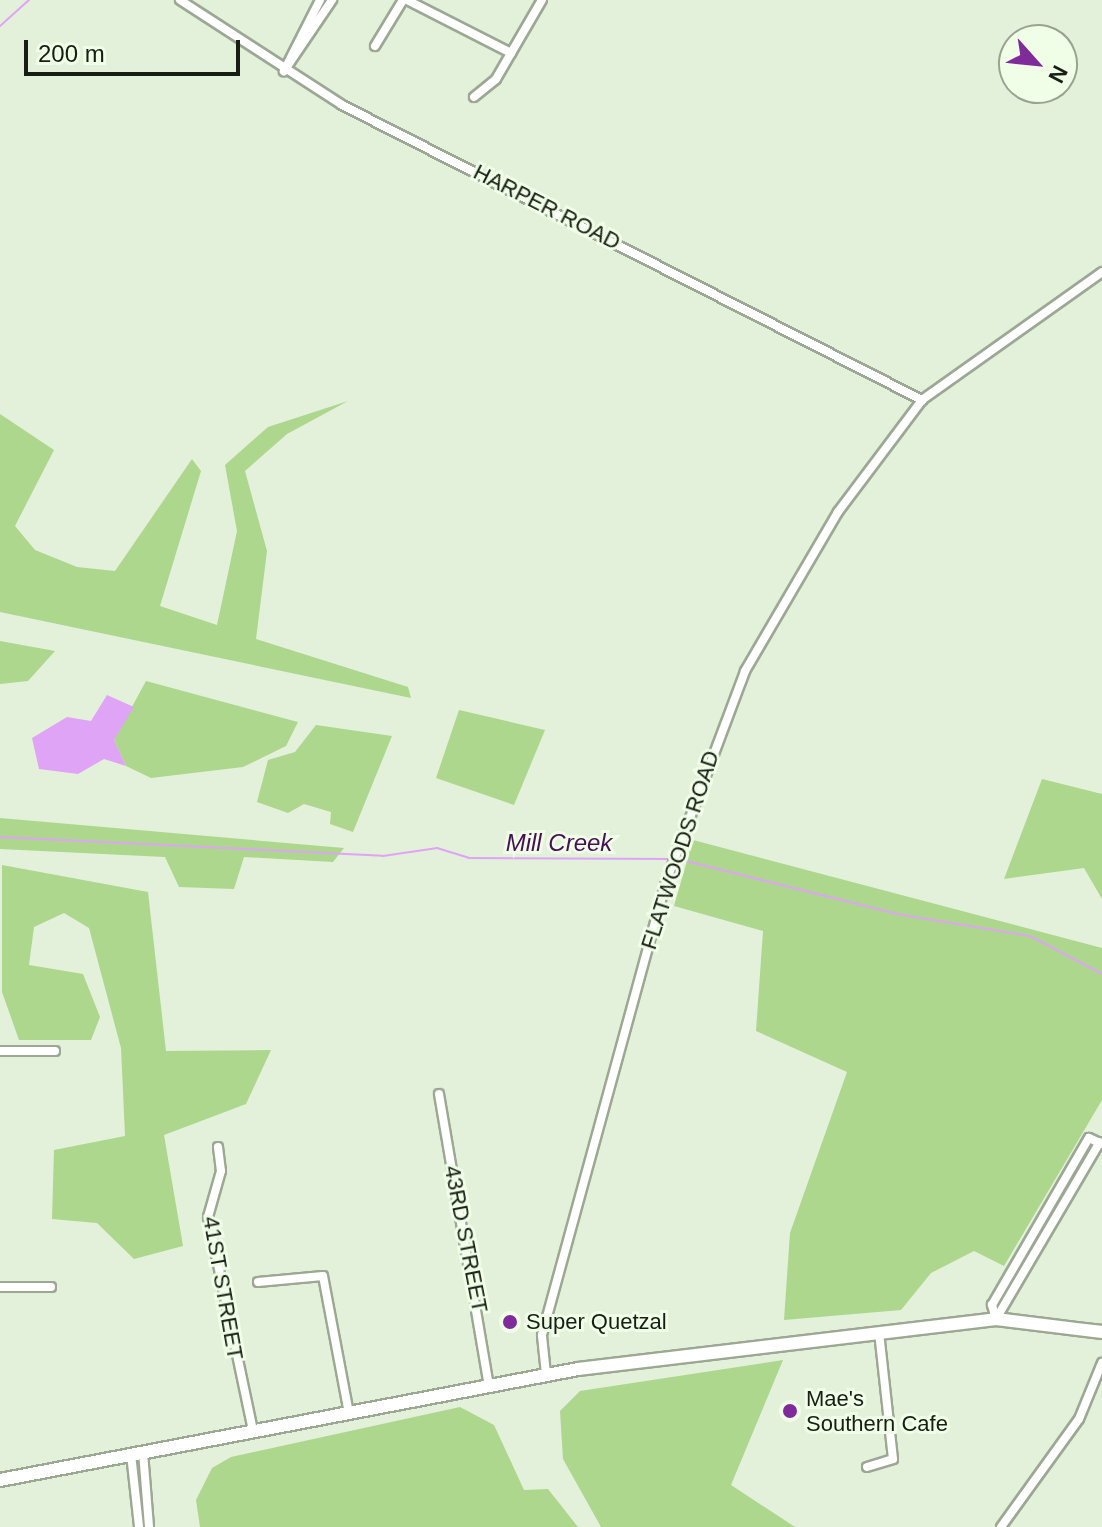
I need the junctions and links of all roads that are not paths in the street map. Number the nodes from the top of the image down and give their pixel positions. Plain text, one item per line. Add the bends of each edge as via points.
1 (180, 0) edge
2 (320, 0) edge
3 (332, 0) edge
4 (405, 0) edge
5 (542, 0) edge
6 (310, 17) junction
7 (319, 23) junction
8 (375, 46) dead end
9 (511, 53) junction
10 (284, 71) junction
11 (474, 97) dead end
12 (1102, 272) edge
13 (922, 400) junction
14 (0, 1051) edge
15 (55, 1051) dead end
16 (439, 1094) dead end
17 (1101, 1143) edge
18 (218, 1147) dead end
19 (258, 1282) dead end
20 (0, 1287) edge
21 (51, 1287) dead end
22 (996, 1319) junction
23 (1102, 1332) edge
24 (879, 1333) junction
25 (1102, 1363) edge
26 (546, 1374) junction
27 (489, 1385) junction
28 (349, 1413) junction
29 (253, 1430) junction
30 (137, 1453) junction
31 (867, 1467) dead end
32 (0, 1480) edge
33 (139, 1527) edge
34 (149, 1527) edge
35 (1001, 1527) edge

1 - 10 street, HARPER ROAD
2 - 6 street
3 - 7 street
4 - 8 street
4 - 9 street
5 - 9 street
6 - 7 street
6 - 10 street
7 - 10 street
9 - 11 street
10 - 13 street, HARPER ROAD
12 - 13 street, FLATWOODS ROAD
13 - 26 street, FLATWOODS ROAD via 867,468 770,625 720,728 667,879 542,1335
14 - 15 street
16 - 27 street, 43RD STREET
17 - 22 street via 1089,1138 992,1305
18 - 29 street, 41ST STREET via 221,1171 208,1217
19 - 28 street via 323,1276
20 - 21 street
22 - 23 highway
22 - 24 highway
24 - 26 highway
24 - 31 street via 893,1452 888,1465
25 - 35 street via 1079,1419
26 - 27 highway
27 - 28 highway
28 - 29 highway
29 - 30 highway
30 - 32 highway
30 - 33 street
30 - 34 street

